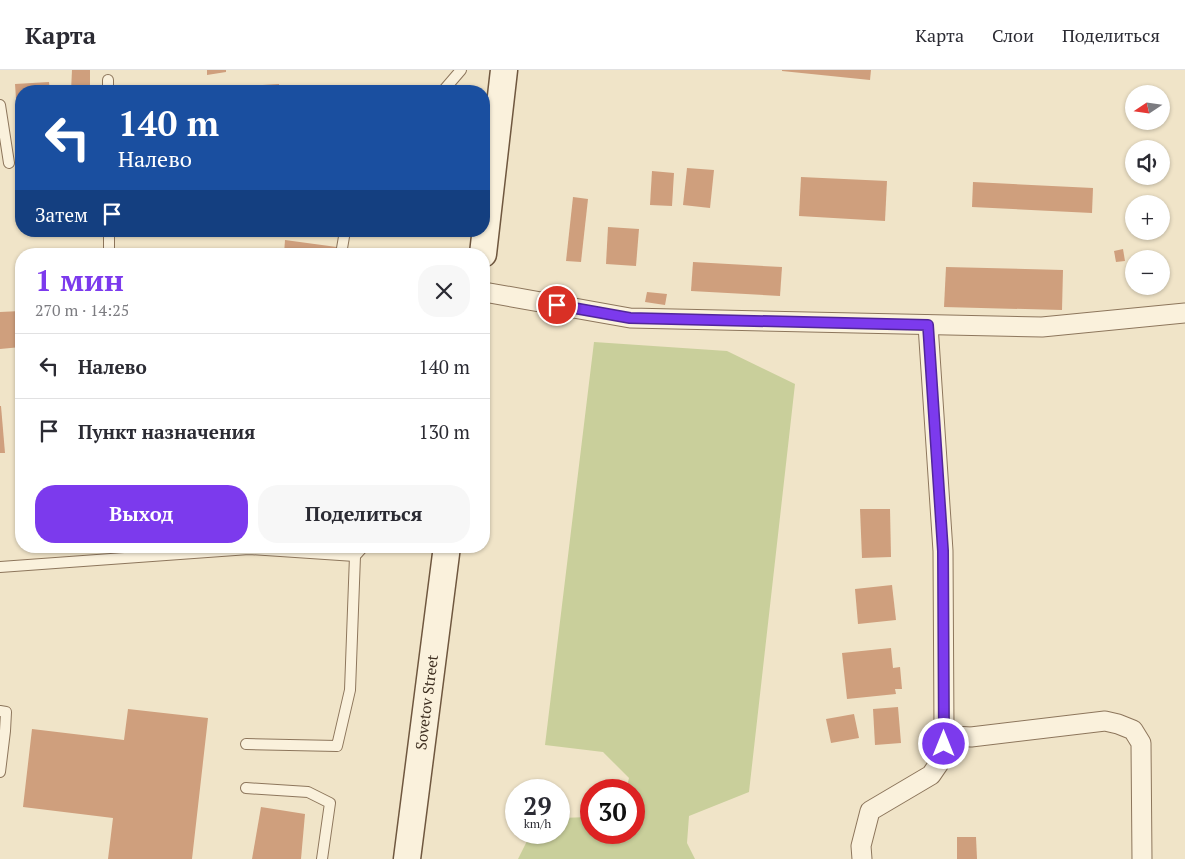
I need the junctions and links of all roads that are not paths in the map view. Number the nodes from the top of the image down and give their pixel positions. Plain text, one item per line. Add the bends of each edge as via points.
1 (461, 70) edge
2 (504, 70) edge
3 (108, 80) dead end
4 (108, 85) edge
5 (448, 85) edge
6 (0, 105) edge
7 (9, 163) dead end
8 (490, 193) edge
9 (490, 293) edge
10 (1185, 313) edge
11 (928, 325) junction
12 (190, 553) edge
13 (310, 553) edge
14 (358, 553) edge
15 (446, 553) edge
16 (355, 556) junction
17 (0, 566) edge
18 (0, 711) edge
19 (944, 732) junction
20 (246, 744) dead end
21 (0, 772) edge
22 (246, 788) dead end
23 (322, 859) edge
24 (407, 859) edge
25 (862, 859) edge
26 (1142, 859) edge

1 - 5 lane
2 - 8 main road
3 - 4 lane
6 - 7 lane
9 - 11 street via 630,318
10 - 11 street via 1042,327
11 - 19 street via 943,551
12 - 17 lane
13 - 16 lane
14 - 16 lane
15 - 24 main road, Sovetov Street
16 - 20 lane via 350,690 337,746
18 - 21 lane via 6,712
19 - 25 street via 944,756 931,775 870,811 861,846
19 - 26 street via 971,737 1105,722 1133,730 1141,743
22 - 23 lane via 308,792 330,803

